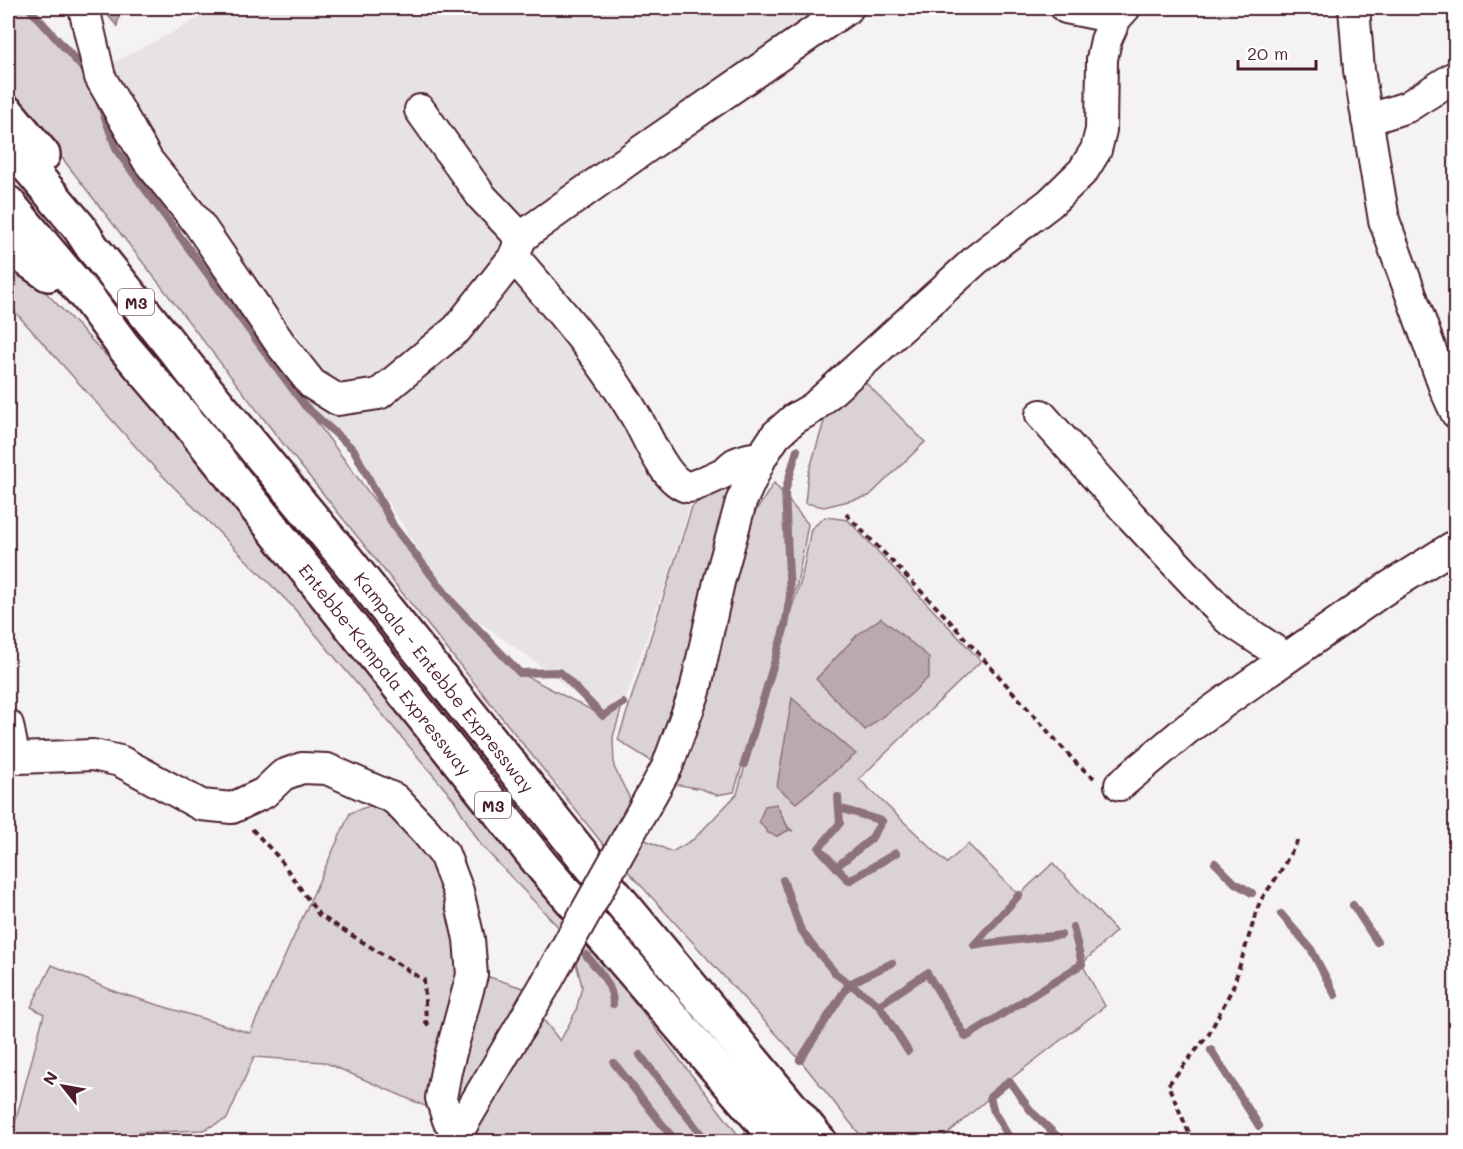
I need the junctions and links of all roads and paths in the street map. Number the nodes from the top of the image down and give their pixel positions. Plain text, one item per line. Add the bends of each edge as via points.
1 (84, 8) edge
2 (848, 8) edge
3 (1066, 8) edge
4 (1354, 8) edge
5 (1120, 13) edge
6 (1455, 76) edge
7 (420, 110) dead end
8 (8, 113) edge
9 (1367, 120) junction
10 (8, 143) edge
11 (8, 203) edge
12 (74, 222) junction
13 (8, 239) edge
14 (518, 247) junction
15 (90, 301) junction
16 (1455, 413) edge
17 (1041, 415) dead end
18 (762, 456) junction
19 (846, 514) dead end
20 (1455, 545) edge
21 (1286, 658) junction
22 (8, 725) edge
23 (1120, 785) joint
24 (232, 808) junction
25 (1299, 838) dead end
26 (450, 1056) junction
27 (455, 1136) edge
28 (780, 1142) edge
29 (820, 1142) edge
30 (1193, 1142) edge

1 - 14 street via 100,77 148,160 198,223 312,384 338,400 378,394 457,329
2 - 14 street via 644,149
3 - 5 street
4 - 9 street
5 - 18 street via 1106,39 1102,59 1101,130 1096,150 1083,171 1050,203 977,259 813,408 794,419 776,435
6 - 9 street via 1407,107
7 - 14 street
8 - 12 highway via 69,186
9 - 16 street via 1384,220
10 - 12 highway, M3
11 - 15 highway, M3
12 - 29 highway, Kampala - Entebbe Expressway / M3 via 555,821
13 - 15 highway via 25,258
14 - 18 street via 626,399 676,482 695,487 737,462
15 - 28 highway, Entebbe-Kampala Expressway / M3 via 543,867
17 - 21 street via 1228,619
18 - 27 street, bridge via 741,502 695,691 667,767
19 - 23 path via 946,616 1077,764 1103,786
20 - 21 street
21 - 23 street via 1187,729
22 - 24 street via 14,755 19,758 104,757 120,761 201,805
24 - 26 path via 279,858 319,915 424,980 426,1022
24 - 26 street via 264,793 283,775 302,768 327,769 394,799 426,832 444,854 469,939 472,975
25 - 30 path via 1260,901 1233,987 1209,1034 1168,1085
26 - 27 street via 441,1098

